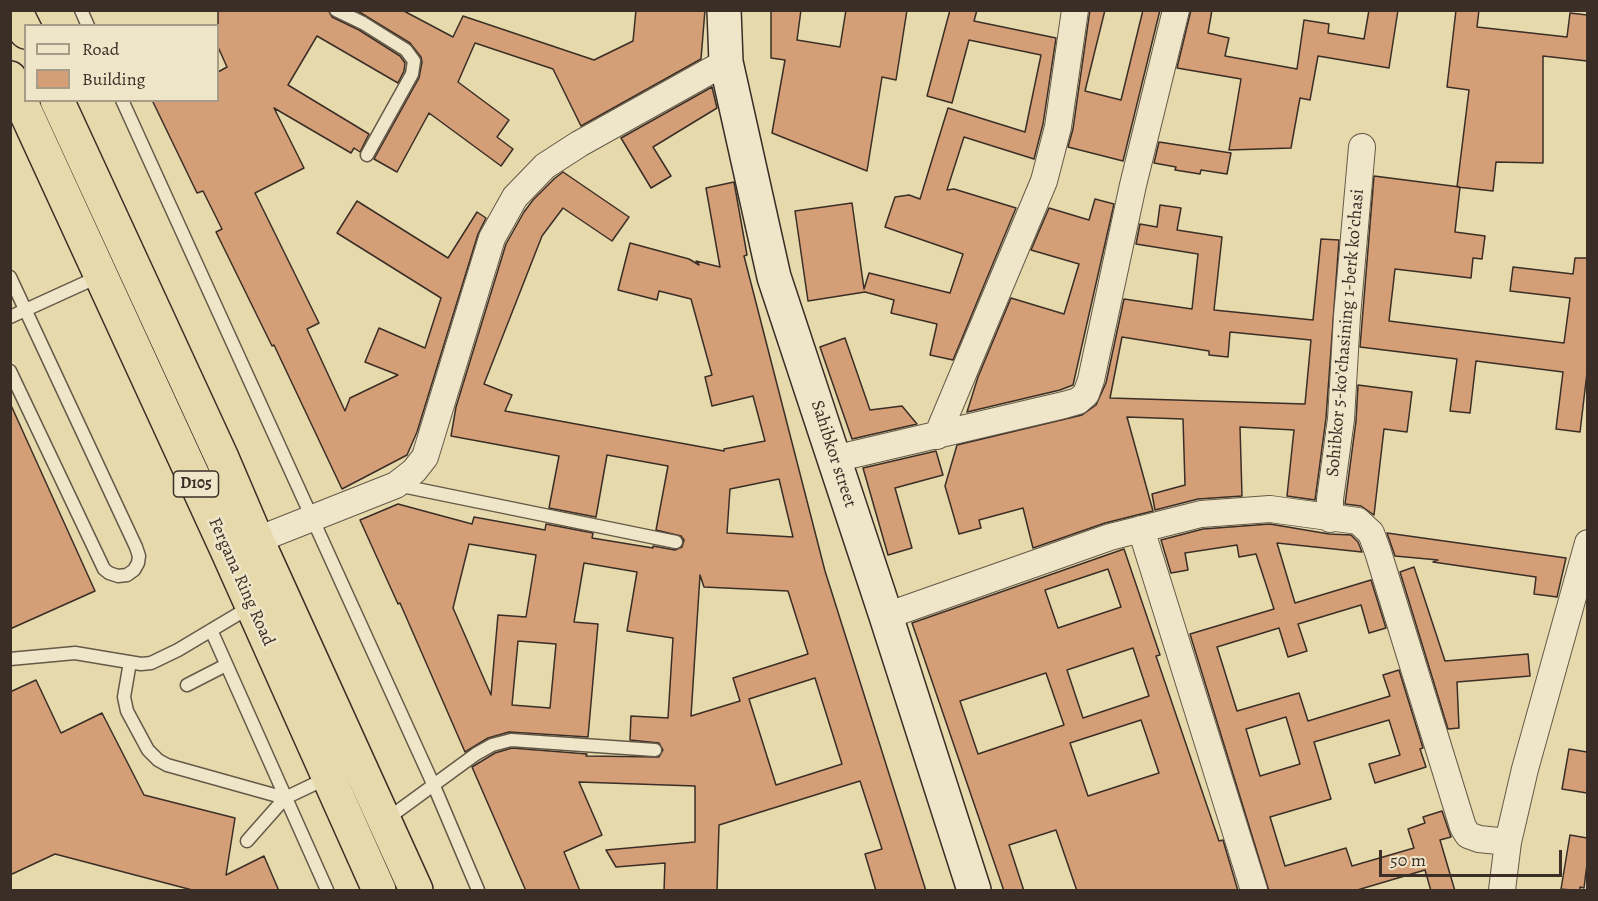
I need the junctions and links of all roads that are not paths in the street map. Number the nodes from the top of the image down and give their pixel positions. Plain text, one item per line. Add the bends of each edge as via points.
1 (15, 10) edge
2 (81, 10) edge
3 (336, 10) edge
4 (724, 10) edge
5 (1076, 10) edge
6 (1176, 10) edge
7 (87, 24) edge
8 (24, 28) edge
9 (726, 62) junction
10 (12, 83) edge
11 (58, 102) edge
12 (123, 102) edge
13 (1362, 147) dead end
14 (367, 155) dead end
15 (101, 275) junction
16 (10, 278) edge
17 (25, 310) junction
18 (10, 317) edge
19 (10, 371) edge
20 (937, 436) junction
21 (834, 459) junction
22 (396, 485) junction
23 (312, 518) junction
24 (1330, 519) junction
25 (1141, 529) junction
26 (258, 540) junction
27 (676, 542) dead end
28 (1587, 543) edge
29 (252, 606) junction
30 (886, 616) junction
31 (211, 630) junction
32 (10, 659) edge
33 (130, 662) junction
34 (226, 665) junction
35 (187, 685) dead end
36 (655, 750) dead end
37 (329, 778) junction
38 (434, 786) junction
39 (285, 798) junction
40 (384, 822) junction
41 (246, 841) dead end
42 (1508, 842) junction
43 (327, 891) edge
44 (379, 891) edge
45 (416, 891) edge
46 (478, 891) edge
47 (974, 891) edge
48 (1254, 891) edge
49 (1502, 891) edge

1 - 8 highway
2 - 7 lane
3 - 14 lane via 406,50 414,61 411,74
4 - 9 street, Sahibkor street
5 - 20 street via 1058,127 1044,181
6 - 20 street via 1086,394 1064,405
9 - 21 street, Sahibkor street via 774,277
9 - 22 street via 553,160 516,197 492,238 425,457
10 - 15 highway, Fergana Ring Road / D105
11 - 26 highway, Fergana Ring Road / D105
12 - 23 lane
13 - 24 street, Sohibkor 5-koʼchasining 1-berk koʼchasi
15 - 17 lane
15 - 29 highway, Fergana Ring Road / D105
16 - 17 lane
17 - 18 lane
17 - 19 lane via 136,547 138,563 127,575 118,576 104,569
20 - 21 street
21 - 30 street, Sahibkor street
22 - 23 street
22 - 27 lane
23 - 26 street
23 - 38 lane
24 - 25 street via 1270,509 1202,514
24 - 42 street via 1358,521 1371,533 1463,827 1468,835 1479,839
25 - 30 street
25 - 48 street
26 - 40 highway, Fergana Ring Road / D105
28 - 42 street
29 - 31 lane
29 - 37 highway, Fergana Ring Road / D105
30 - 47 street, Sahibkor street
31 - 33 lane via 151,663
31 - 34 lane
32 - 33 lane via 75,653
33 - 39 lane via 124,697 127,711 148,750 158,760
34 - 35 lane
34 - 39 lane
36 - 38 lane via 511,740 476,754
37 - 39 lane
37 - 44 highway, Fergana Ring Road / D105
38 - 40 lane
38 - 46 lane
39 - 41 lane
39 - 43 lane
40 - 45 highway, Fergana Ring Road / D105
42 - 49 street

